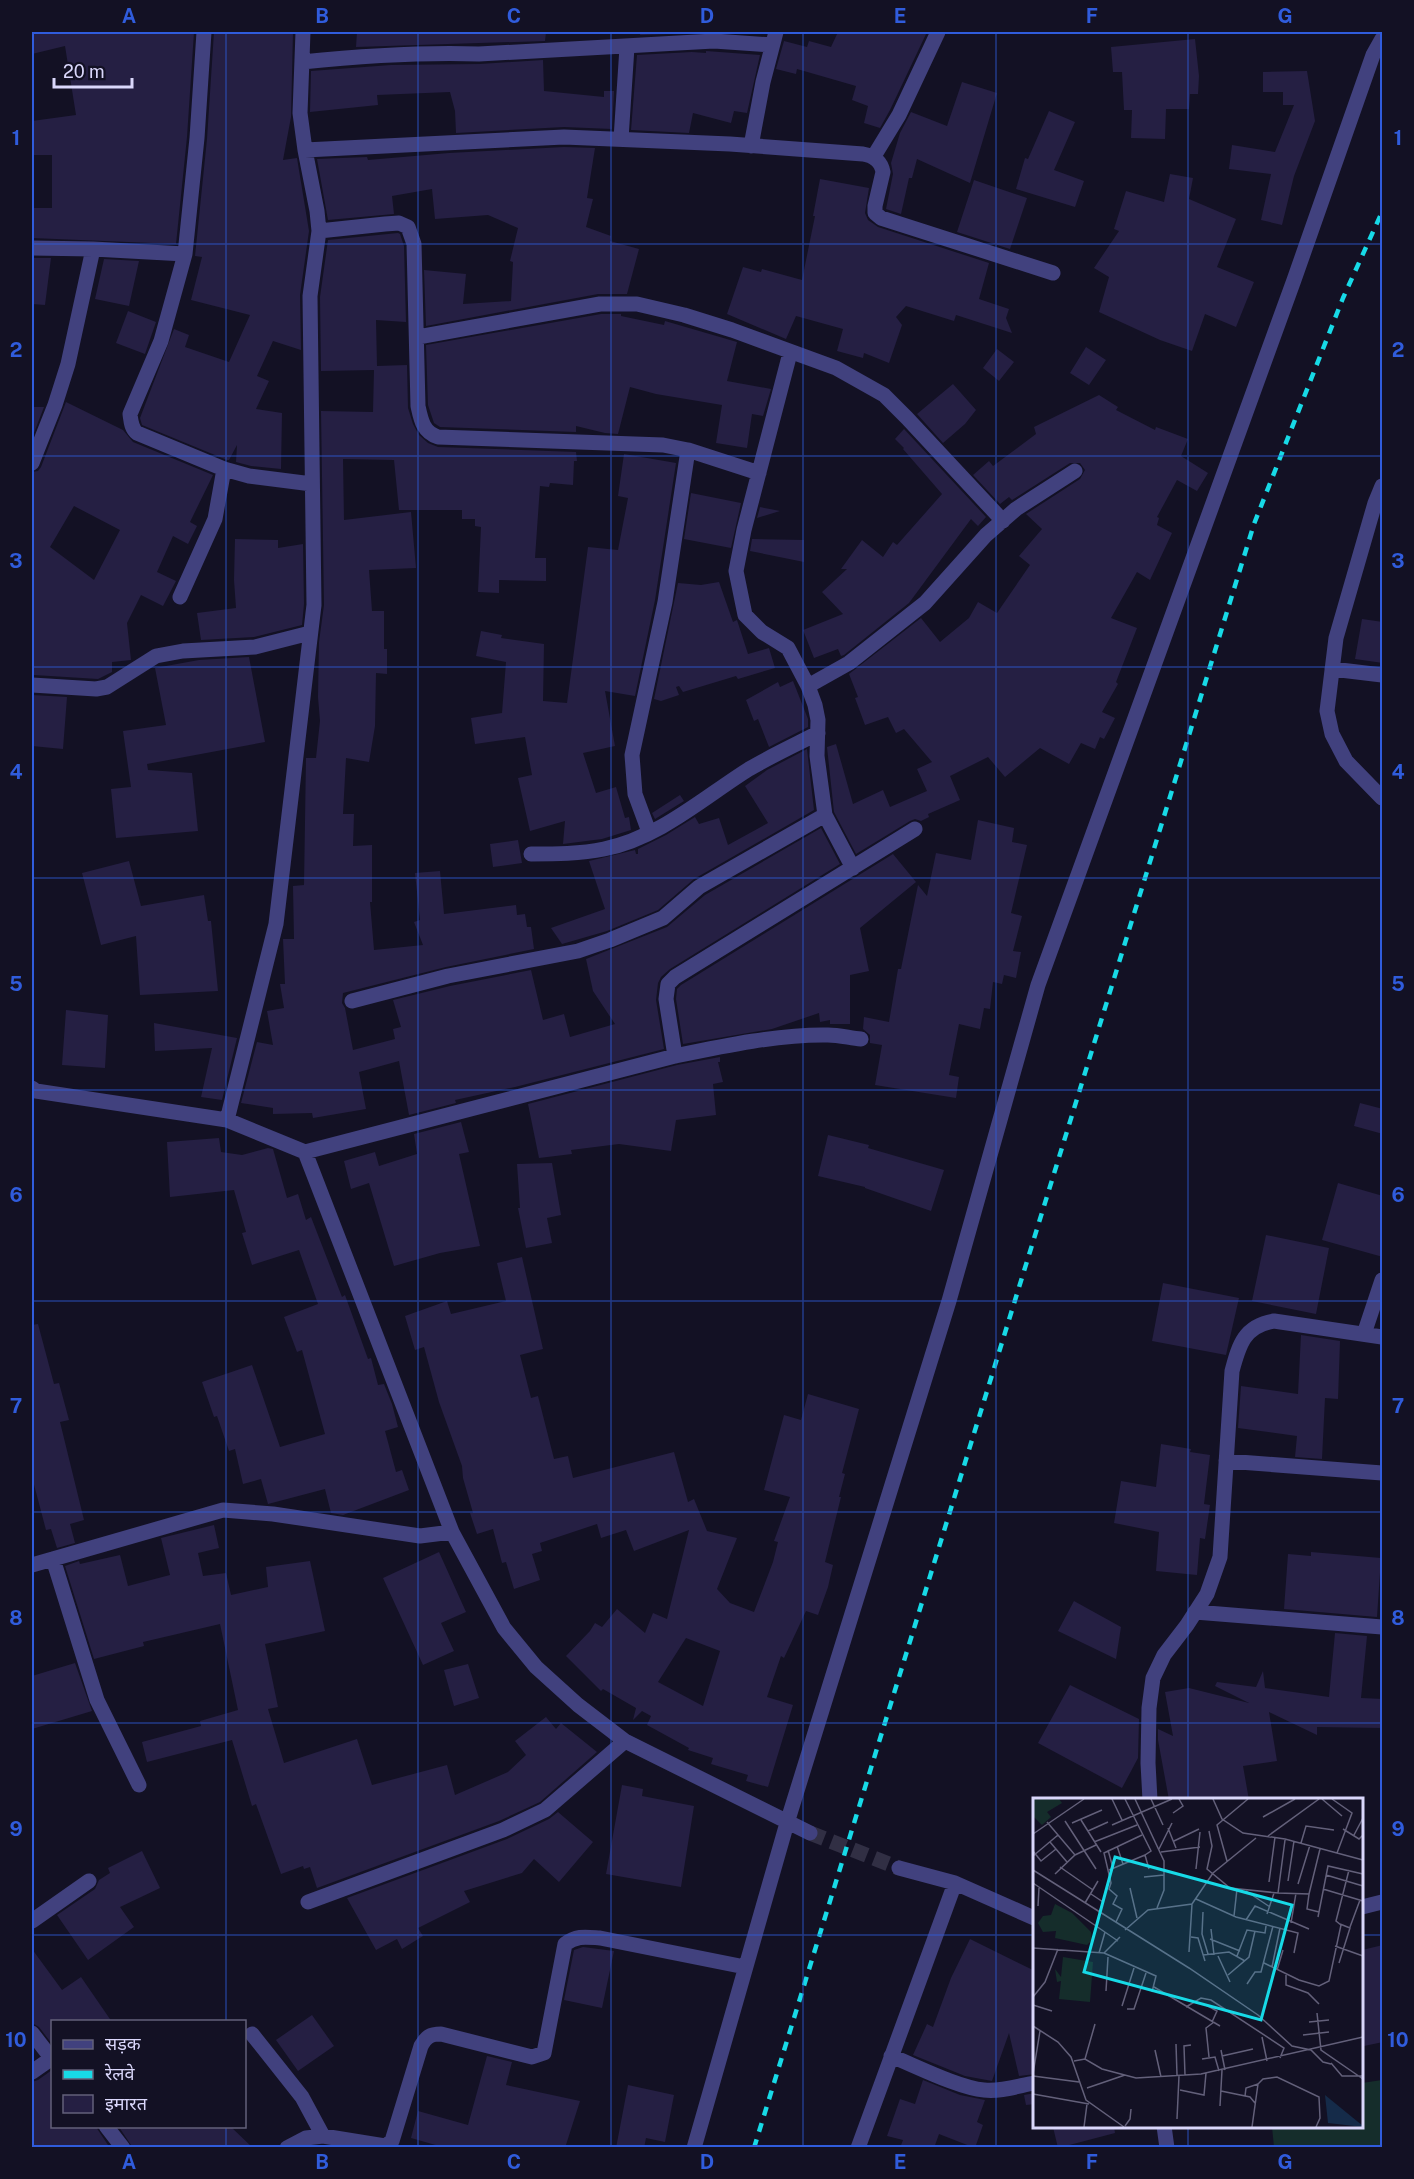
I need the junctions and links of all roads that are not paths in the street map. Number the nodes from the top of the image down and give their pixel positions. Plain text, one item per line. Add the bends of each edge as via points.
1 (204, 32) edge
2 (303, 32) edge
3 (938, 32) edge
4 (774, 38) edge
5 (1383, 39) edge
6 (627, 47) junction
7 (302, 63) junction
8 (621, 139) junction
9 (751, 146) junction
10 (305, 150) junction
11 (874, 156) junction
12 (319, 231) junction
13 (32, 248) edge
14 (93, 249) junction
15 (185, 255) junction
16 (1053, 273) dead end
17 (418, 337) junction
18 (790, 353) junction
19 (688, 450) junction
20 (32, 463) edge
21 (224, 470) junction
22 (1075, 471) dead end
23 (759, 473) junction
24 (312, 484) junction
25 (1383, 486) edge
26 (1003, 521) junction
27 (180, 597) dead end
28 (310, 633) junction
29 (1332, 669) junction
30 (1383, 675) edge
31 (32, 685) edge
32 (808, 686) junction
33 (818, 733) junction
34 (1383, 798) edge
35 (825, 815) junction
36 (915, 829) dead end
37 (649, 832) junction
38 (531, 854) dead end
39 (853, 868) junction
40 (352, 1001) dead end
41 (861, 1039) dead end
42 (675, 1056) junction
43 (32, 1088) edge
44 (226, 1120) junction
45 (305, 1152) junction
46 (1383, 1280) edge
47 (1364, 1334) junction
48 (1383, 1337) edge
49 (1226, 1461) junction
50 (1383, 1473) edge
51 (452, 1532) junction
52 (53, 1559) junction
53 (32, 1565) edge
54 (1195, 1612) junction
55 (1383, 1627) edge
56 (625, 1741) junction
57 (138, 1785) dead end
58 (1150, 1798) edge
59 (787, 1823) junction
60 (810, 1833) tunnel mouth
61 (899, 1868) tunnel mouth
62 (89, 1881) dead end
63 (955, 1883) junction
64 (308, 1902) dead end
65 (1383, 1902) edge
66 (1363, 1907) edge
67 (1033, 1917) edge
68 (32, 1921) edge
69 (746, 1967) junction
70 (32, 2033) edge
71 (252, 2034) dead end
72 (891, 2056) junction
73 (51, 2057) edge
74 (51, 2059) edge
75 (32, 2072) edge
76 (1033, 2083) edge
77 (107, 2128) edge
78 (1164, 2128) edge
79 (323, 2136) junction
80 (123, 2148) edge
81 (287, 2148) edge
82 (694, 2148) edge
83 (858, 2148) edge
84 (1167, 2148) edge

1 - 15 street
2 - 7 street
3 - 11 street via 899,115
4 - 6 street
4 - 9 street
5 - 59 street via 1373,55 1038,985 949,1301
6 - 7 street via 348,57
6 - 8 street
7 - 10 street via 300,113
8 - 9 street
8 - 10 street via 564,137
9 - 11 street
10 - 12 street
11 - 16 street via 883,172 875,206 875,213 881,218
12 - 17 street via 392,223 408,227 414,244
12 - 24 street via 310,296
13 - 14 street
14 - 15 street
14 - 20 street via 68,364
15 - 21 street via 164,333 130,414 131,423 137,433
17 - 18 street via 600,304 637,304 732,330
17 - 19 street via 418,406 425,430 432,435 663,445
18 - 23 street
18 - 26 street via 836,368 884,395
19 - 23 street
19 - 37 street via 665,602 632,755 635,794
21 - 24 street
21 - 27 street via 215,519
22 - 26 street
23 - 32 street via 736,571 741,602 752,623 788,648
24 - 28 street via 314,605
25 - 29 street via 1336,638
26 - 32 street via 925,603 849,663
28 - 31 street via 255,647 156,656 107,687
28 - 44 street via 276,924
29 - 30 street
29 - 34 street via 1327,711 1332,734 1346,761
32 - 33 street
33 - 35 street
33 - 37 street via 749,769
35 - 39 street
35 - 40 street via 699,887 663,918 610,940 578,951 448,976
36 - 39 street
37 - 38 street via 605,849
39 - 42 street via 668,984 666,999
41 - 42 street via 828,1035
42 - 45 street
43 - 44 street
44 - 45 street
45 - 51 street
46 - 47 street
47 - 48 street
47 - 49 street via 1274,1322 1251,1329 1241,1342 1232,1371
49 - 50 street
49 - 54 street via 1220,1557 1207,1594
51 - 52 street via 420,1536 223,1510
51 - 56 street via 504,1628 529,1660
52 - 53 street
52 - 57 street via 97,1700
54 - 55 street
54 - 58 street via 1164,1655 1153,1678 1149,1708
56 - 59 street
56 - 64 street via 545,1810 502,1830
59 - 60 street
59 - 69 street
61 - 63 street
62 - 68 street
63 - 67 street
63 - 72 street
65 - 66 street
69 - 79 street via 600,1938 574,1938 565,1944 544,2053 532,2057 433,2034 421,2046 392,2141 385,2146
69 - 82 street
70 - 73 street
71 - 79 street via 302,2097
72 - 76 street via 982,2090
72 - 83 street
74 - 75 street
77 - 80 street
78 - 84 street
79 - 81 street via 306,2138

